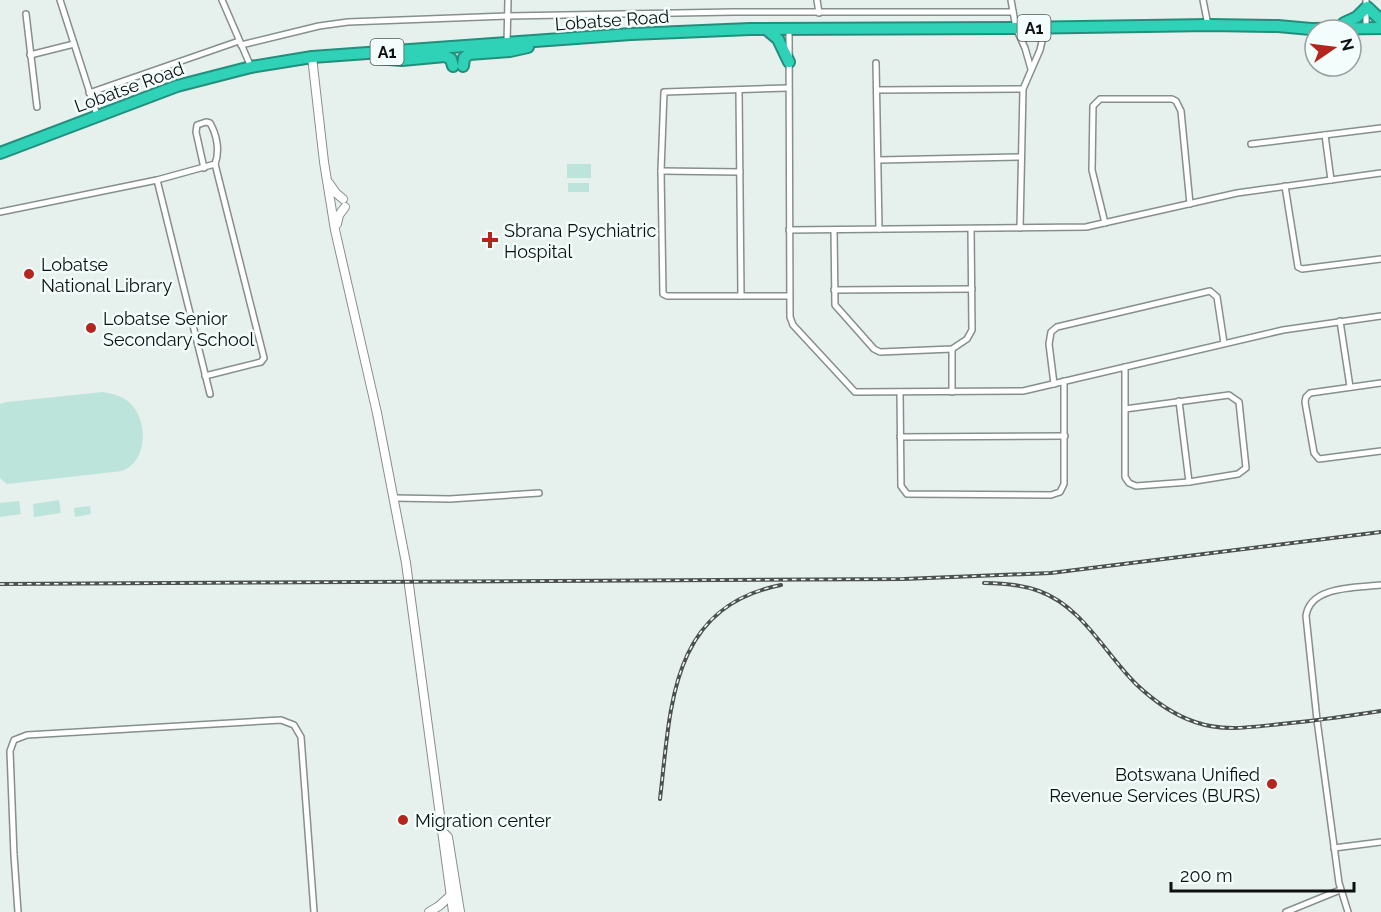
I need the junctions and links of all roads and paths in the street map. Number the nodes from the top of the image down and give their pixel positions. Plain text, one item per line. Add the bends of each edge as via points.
1 (60, 0) edge
2 (222, 0) edge
3 (508, 0) edge
4 (817, 0) edge
5 (1011, 0) edge
6 (1203, 0) edge
7 (1366, 4) edge
8 (1013, 12) junction
9 (819, 13) junction
10 (26, 14) dead end
11 (507, 16) junction
12 (1355, 18) edge
13 (1381, 21) edge
14 (1303, 23) edge
15 (1209, 25) junction
16 (1278, 26) junction
17 (1363, 26) edge
18 (1366, 26) junction
19 (1016, 28) junction
20 (1045, 28) junction
21 (1381, 28) edge
22 (766, 29) junction
23 (789, 29) junction
24 (566, 39) junction
25 (240, 43) junction
26 (507, 43) junction
27 (74, 44) junction
28 (30, 55) junction
29 (347, 55) junction
30 (312, 57) junction
31 (789, 62) junction
32 (876, 63) dead end
33 (251, 66) junction
34 (1031, 69) junction
35 (788, 88) junction
36 (1023, 89) junction
37 (877, 90) junction
38 (739, 91) junction
39 (89, 93) junction
40 (37, 107) dead end
41 (97, 116) junction
42 (1381, 128) edge
43 (1325, 135) junction
44 (1251, 144) dead end
45 (0, 153) edge
46 (1020, 157) junction
47 (879, 160) junction
48 (215, 164) junction
49 (204, 168) junction
50 (661, 171) junction
51 (740, 172) junction
52 (1381, 173) edge
53 (327, 179) junction
54 (157, 180) junction
55 (1331, 180) junction
56 (1285, 186) junction
57 (1190, 204) junction
58 (0, 212) edge
59 (1105, 223) junction
60 (1020, 228) junction
61 (879, 229) junction
62 (971, 229) junction
63 (335, 230) junction
64 (789, 230) junction
65 (834, 230) junction
66 (1381, 259) edge
67 (972, 289) junction
68 (834, 290) junction
69 (741, 296) junction
70 (789, 296) junction
71 (1381, 316) edge
72 (1340, 321) junction
73 (1224, 343) junction
74 (952, 349) junction
75 (1125, 367) junction
76 (205, 376) junction
77 (1064, 381) junction
78 (1381, 383) edge
79 (1054, 384) junction
80 (1350, 387) junction
81 (900, 392) junction
82 (952, 392) junction
83 (210, 394) dead end
84 (1179, 401) junction
85 (1125, 409) junction
86 (1065, 436) junction
87 (900, 437) junction
88 (1381, 451) edge
89 (1189, 482) junction
90 (539, 494) dead end
91 (394, 498) junction
92 (1381, 585) edge
93 (443, 832) junction
94 (1381, 842) edge
95 (1334, 848) junction
96 (1340, 890) junction
97 (450, 896) junction
98 (18, 912) edge
99 (314, 912) edge
100 (429, 912) edge
101 (453, 912) edge
102 (460, 912) edge
103 (1286, 912) edge
104 (1348, 912) edge

1 - 27 street
2 - 25 street
3 - 11 street
4 - 9 street
5 - 8 street
6 - 15 street
7 - 12 highway
7 - 13 highway
7 - 18 street
8 - 9 street
8 - 19 street
9 - 11 street
10 - 28 street
11 - 25 street via 341,22
11 - 26 street
13 - 18 highway, Lobatse Road / A1
14 - 16 highway, Lobatse Road / A1
15 - 16 highway, Lobatse Road / A1
15 - 20 highway, Lobatse Road / A1
16 - 18 highway, Lobatse Road / A1
17 - 18 highway, Lobatse Road / A1
18 - 21 highway, Lobatse Road / A1
19 - 20 highway, Lobatse Road / A1
19 - 23 highway, Lobatse Road / A1
19 - 34 street
20 - 34 street
22 - 23 highway, Lobatse Road / A1
22 - 24 highway, Lobatse Road / A1
22 - 31 highway via 778,39
23 - 31 street
24 - 26 highway, Lobatse Road / A1
24 - 29 highway via 510,51 469,54 458,66 446,56 394,60
25 - 33 street
25 - 39 street
26 - 29 highway, Lobatse Road / A1
27 - 28 street
27 - 39 street
28 - 40 street
29 - 30 highway, Lobatse Road / A1
30 - 33 highway, Lobatse Road / A1
30 - 53 street
31 - 35 street
32 - 37 street
33 - 41 highway, Lobatse Road / A1 via 177,86
34 - 36 street
35 - 38 street
35 - 64 street
36 - 37 street
36 - 46 street
37 - 47 street
38 - 50 street via 663,93
38 - 51 street
39 - 41 street
41 - 45 highway, Lobatse Road / A1
42 - 43 street
43 - 44 street
43 - 55 street
46 - 47 street
46 - 60 street
47 - 61 street
48 - 49 street
48 - 49 street via 219,152 213,128 210,123 200,123 196,132
48 - 76 street via 264,358
49 - 54 street
50 - 51 street
50 - 69 street via 663,294
51 - 69 street
52 - 55 street
53 - 63 street
53 - 63 street via 344,203
54 - 58 street
54 - 76 street
55 - 56 street
56 - 57 street
56 - 66 street via 1299,267
57 - 59 street
57 - 59 street via 1181,111 1176,101 1100,99 1094,106 1092,166
59 - 60 street
60 - 62 street
61 - 62 street
61 - 65 street
62 - 67 street
63 - 91 street
64 - 65 street
64 - 70 street
65 - 68 street
67 - 68 street
67 - 74 street via 972,332
68 - 74 street via 837,308 877,351
69 - 70 street
70 - 81 street via 794,325 853,390
71 - 72 street
72 - 73 street
72 - 80 street
73 - 75 street
73 - 79 street via 1217,297 1210,291 1057,327 1051,332 1049,344
74 - 82 street
75 - 77 street
75 - 85 street
76 - 83 street
77 - 79 street
77 - 86 street
78 - 80 street
79 - 82 street via 1023,391
80 - 88 street via 1310,393 1306,397 1314,453 1319,459
81 - 82 street
81 - 87 street
84 - 85 street
84 - 89 street
84 - 89 street via 1229,395 1239,402 1246,468 1238,474
85 - 89 street via 1126,481 1136,486
86 - 87 street
86 - 87 street via 1065,484 1060,492 909,496 901,486
90 - 91 street via 450,500
91 - 93 street
92 - 95 street via 1331,592 1315,600 1307,611
93 - 97 street
93 - 102 street via 448,837
94 - 95 street
95 - 96 street
96 - 103 street
96 - 104 street
97 - 100 street
97 - 101 street
98 - 99 street via 10,752 14,740 27,735 281,720 294,725 301,736

